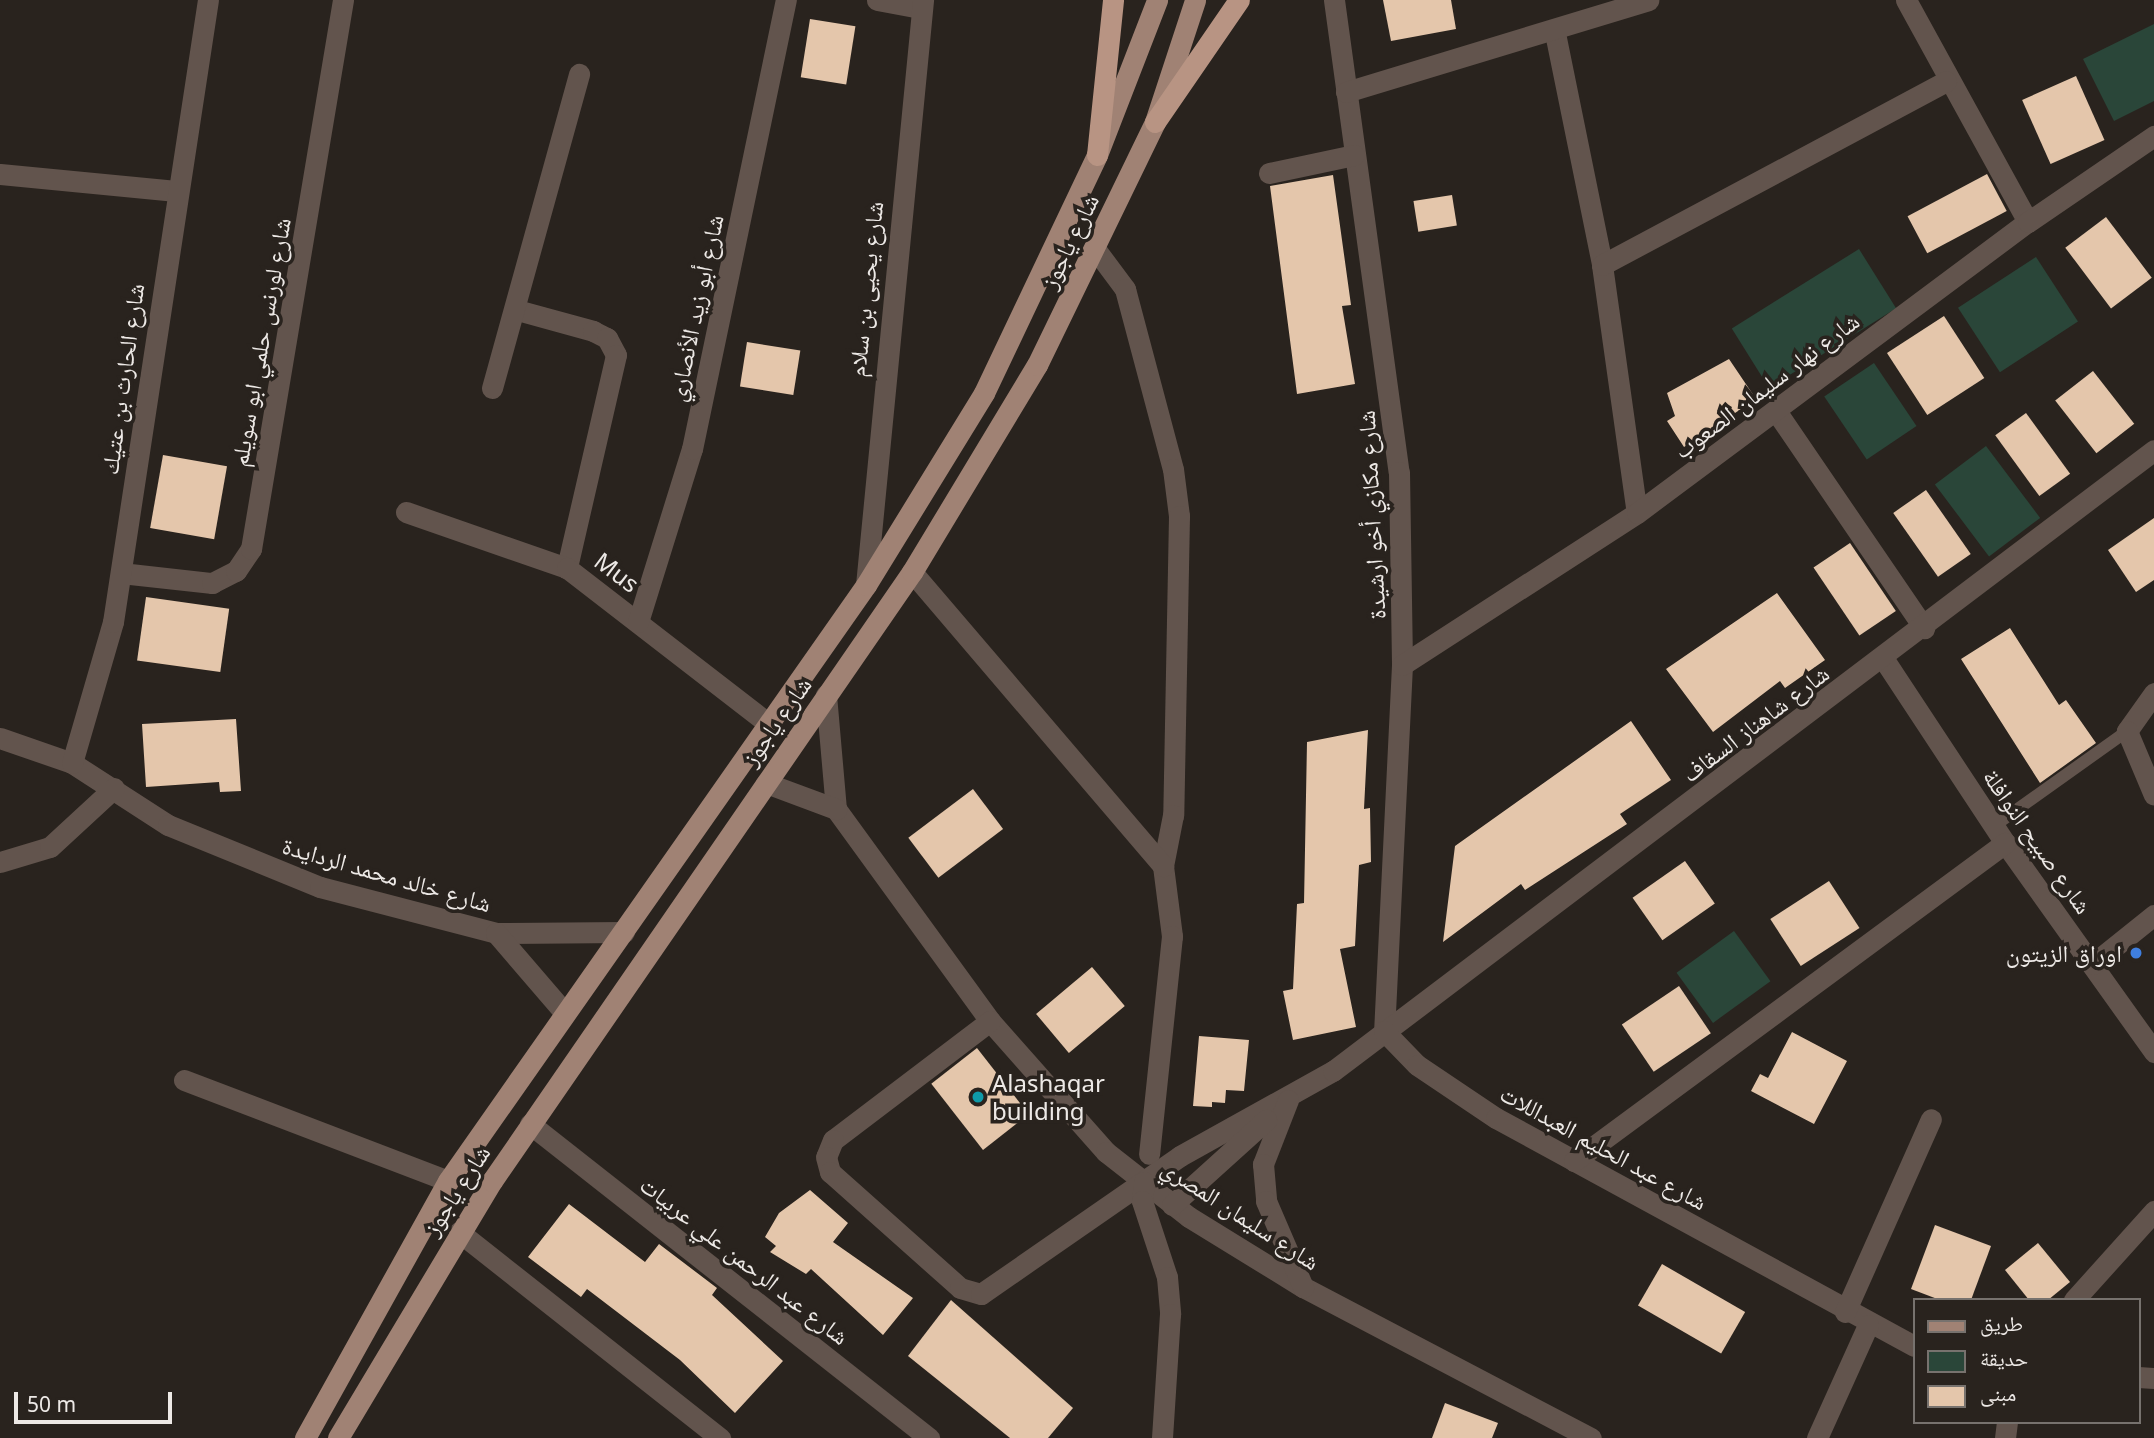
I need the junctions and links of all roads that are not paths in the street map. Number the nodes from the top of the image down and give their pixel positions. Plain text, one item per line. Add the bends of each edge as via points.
1 (208, 0) edge
2 (343, 0) edge
3 (786, 0) edge
4 (877, 0) edge
5 (1112, 0) edge
6 (1157, 0) edge
7 (1195, 0) edge
8 (1239, 0) edge
9 (1335, 0) edge
10 (1648, 0) edge
11 (1906, 0) edge
12 (922, 4) edge
13 (1555, 33) junction
14 (579, 74) dead end
15 (1946, 81) junction
16 (1346, 92) junction
17 (1155, 122) junction
18 (2154, 136) edge
19 (1097, 155) junction
20 (1354, 155) junction
21 (1269, 173) dead end
22 (0, 174) edge
23 (176, 191) junction
24 (2028, 222) junction
25 (1096, 250) junction
26 (1602, 265) junction
27 (517, 310) junction
28 (492, 388) dead end
29 (1776, 411) junction
30 (2154, 450) edge
31 (406, 512) dead end
32 (1637, 513) junction
33 (567, 568) junction
34 (912, 572) junction
35 (121, 573) junction
36 (866, 585) junction
37 (638, 622) junction
38 (1924, 628) junction
39 (1883, 658) junction
40 (1402, 666) junction
41 (2154, 693) edge
42 (826, 695) junction
43 (769, 724) junction
44 (2127, 731) junction
45 (0, 738) edge
46 (72, 763) junction
47 (765, 783) junction
48 (114, 788) junction
49 (2154, 794) edge
50 (836, 809) junction
51 (1999, 835) junction
52 (0, 862) edge
53 (1163, 866) junction
54 (2154, 915) edge
55 (624, 932) junction
56 (496, 933) junction
57 (2093, 964) junction
58 (564, 1012) junction
59 (990, 1021) junction
60 (1384, 1031) junction
61 (2154, 1052) edge
62 (184, 1080) dead end
63 (1288, 1100) junction
64 (1931, 1119) dead end
65 (530, 1124) junction
66 (1106, 1152) junction
67 (1149, 1154) junction
68 (1180, 1156) junction
69 (1574, 1161) junction
70 (448, 1181) junction
71 (1144, 1182) junction
72 (1172, 1205) junction
73 (2154, 1212) edge
74 (459, 1232) junction
75 (1303, 1287) junction
76 (2076, 1298) edge
77 (1845, 1312) junction
78 (1868, 1325) junction
79 (1912, 1345) edge
80 (694, 1428) edge
81 (305, 1438) edge
82 (338, 1438) edge
83 (720, 1438) edge
84 (929, 1438) edge
85 (1162, 1438) edge
86 (1591, 1438) edge
87 (1817, 1438) edge

1 - 23 street, شارع الحارث بن عتيك
2 - 35 street, شارع لورنس حلمي ابو سويلم via 251,549 236,571 212,583
3 - 37 street, شارع أبو زيد الأنصاري via 692,449
4 - 12 street
5 - 19 highway
6 - 19 main road, شارع ياجوز
7 - 17 main road, شارع ياجوز
8 - 17 highway
9 - 16 street, شارع مكازي أخو ارشيدة
10 - 13 street
11 - 15 street
12 - 36 street, شارع يحيى بن سلام
13 - 16 street
13 - 26 street
14 - 27 street
15 - 24 street
15 - 26 street
16 - 20 street, شارع مكازي أخو ارشيدة
17 - 25 main road, شارع ياجوز
18 - 24 street, شارع نهار سليمان الصعوب
19 - 36 main road, شارع ياجوز via 984,393
20 - 21 street
20 - 40 street, شارع مكازي أخو ارشيدة via 1394,406
22 - 23 street
23 - 35 street, شارع الحارث بن عتيك
24 - 29 street, شارع نهار سليمان الصعوب
25 - 34 main road, شارع ياجوز via 1037,365
25 - 53 street via 1125,289 1173,469 1179,516 1173,815
26 - 32 street
27 - 28 street
27 - 33 street via 593,331 607,338 617,355
29 - 32 street, شارع نهار سليمان الصعوب
29 - 38 street
30 - 38 street, شارع شاهناز السقاف
31 - 33 street, Mus
32 - 40 street, شارع نهار سليمان الصعوب
33 - 37 street, Mus
34 - 42 main road, شارع ياجوز
34 - 53 street
35 - 46 street, شارع الحارث بن عتيك via 103,662
36 - 43 main road, شارع ياجوز
37 - 43 street, Mus
38 - 39 street, شارع شاهناز السقاف
39 - 51 street, شارع صبيح النوافلة
39 - 60 street, شارع شاهناز السقاف
40 - 60 street, شارع مكازي أخو ارشيدة
41 - 44 street
42 - 47 main road, شارع ياجوز
42 - 50 street
43 - 55 main road, شارع ياجوز
44 - 49 street
44 - 51 lane
45 - 46 street, شارع خالد محمد الردايدة
46 - 48 street, شارع خالد محمد الردايدة
47 - 50 street
47 - 65 main road, شارع ياجوز
48 - 52 street via 50,847
48 - 56 street, شارع خالد محمد الردايدة via 168,825 267,867
50 - 59 street, شارع سليمان المصري
51 - 57 street, شارع صبيح النوافلة
51 - 69 street
53 - 67 street via 1172,936
54 - 57 street
55 - 56 street, شارع خالد محمد الردايدة
55 - 58 main road, شارع ياجوز
56 - 58 street, شارع خالد محمد الردايدة
57 - 61 street, شارع صبيح النوافلة
58 - 70 main road, شارع ياجوز
59 - 66 street, شارع سليمان المصري
59 - 71 street via 833,1140 826,1157 830,1172 960,1288 981,1294
60 - 63 street
60 - 69 street, شارع عبد الحليم العبداللات via 1417,1065
62 - 70 street
63 - 68 street
63 - 72 street
63 - 75 street via 1263,1164 1266,1201
64 - 77 street
65 - 74 main road, شارع ياجوز
65 - 84 street, شارع عبد الرحمن علي عربيات
66 - 67 street
66 - 71 street, شارع سليمان المصري
67 - 68 street
68 - 71 street
69 - 77 street, شارع عبد الحليم العبداللات
70 - 81 main road, شارع ياجوز
71 - 72 street, شارع سليمان المصري
71 - 85 street via 1142,1201 1167,1277 1170,1314
72 - 75 street, شارع سليمان المصري
73 - 76 street
74 - 80 street
74 - 82 main road, شارع ياجوز
75 - 86 street, شارع سليمان المصري
77 - 78 street, شارع عبد الحليم العبداللات
78 - 79 street, شارع عبد الحليم العبداللات
78 - 87 street
80 - 83 street

